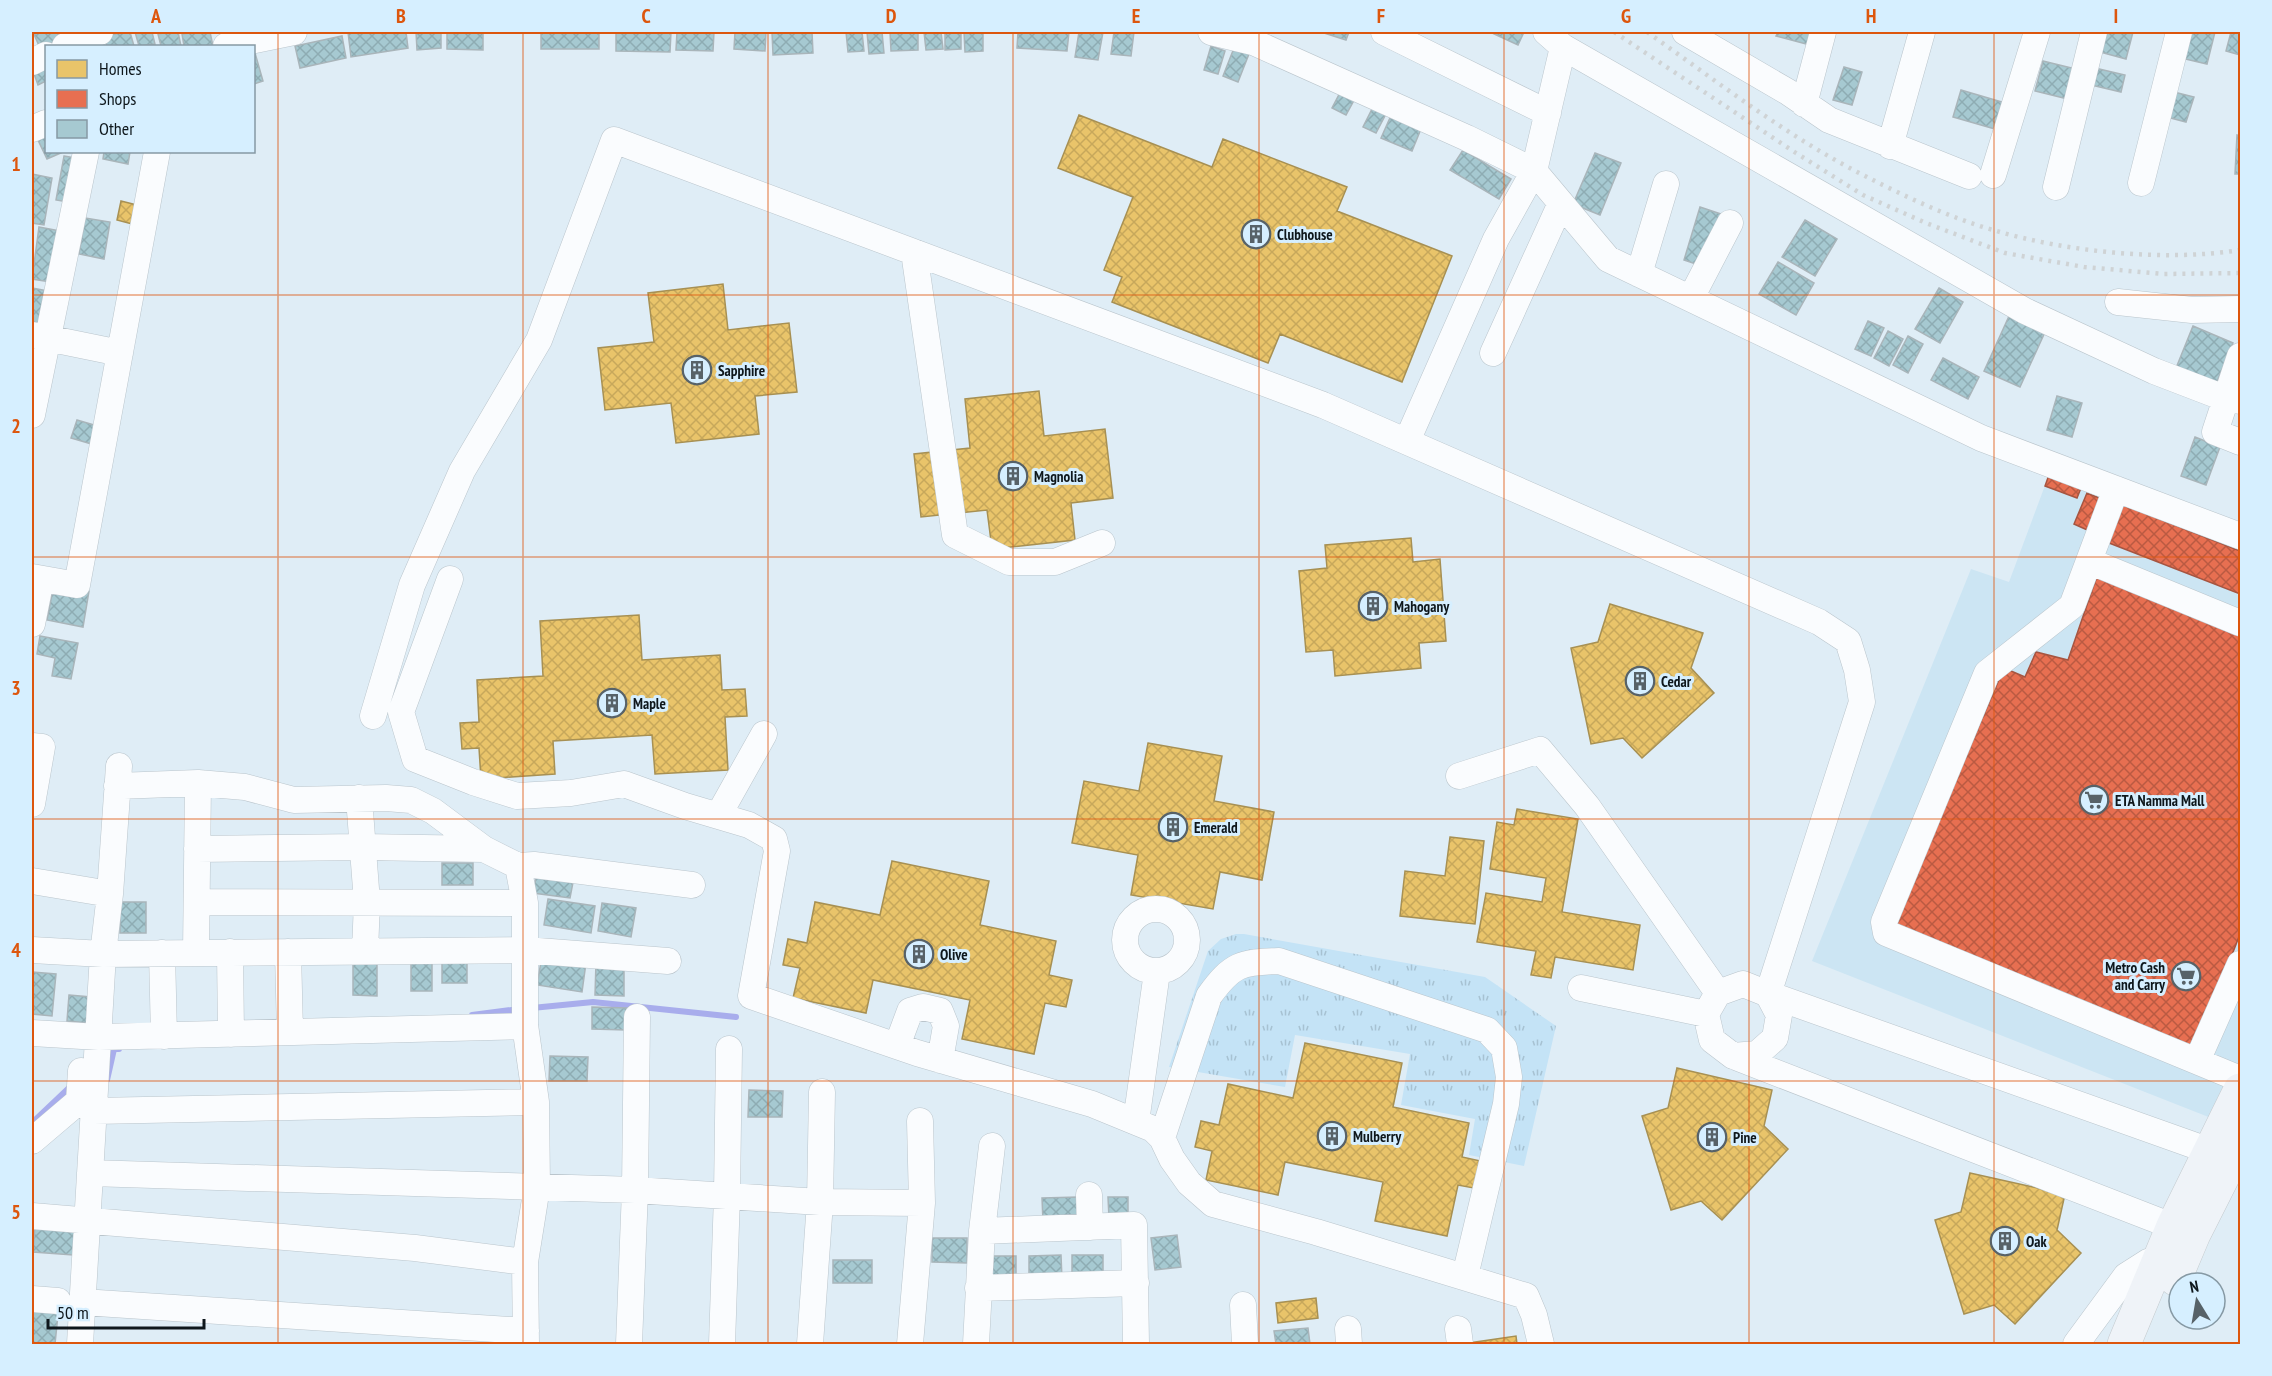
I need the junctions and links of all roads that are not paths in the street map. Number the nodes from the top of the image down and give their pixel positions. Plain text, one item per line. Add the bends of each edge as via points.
1 (99, 32) edge
2 (294, 32) edge
3 (1211, 32) edge
4 (1384, 32) edge
5 (1685, 32) edge
6 (1823, 32) edge
7 (1922, 32) edge
8 (2037, 32) edge
9 (2094, 32) edge
10 (2179, 32) edge
11 (1554, 39) edge
12 (62, 45) edge
13 (231, 45) edge
14 (1804, 104) junction
15 (1548, 113) junction
16 (1890, 146) junction
17 (86, 153) edge
18 (157, 153) edge
19 (1534, 171) junction
20 (2141, 183) dead end
21 (1666, 184) dead end
22 (2056, 187) dead end
23 (1561, 203) junction
24 (1730, 223) dead end
25 (914, 252) junction
26 (1639, 274) junction
27 (1690, 298) junction
28 (2118, 302) dead end
29 (2241, 309) edge
30 (40, 336) edge
31 (120, 353) junction
32 (1493, 353) dead end
33 (2241, 356) edge
34 (2234, 400) edge
35 (32, 415) edge
36 (1407, 441) junction
37 (2241, 441) edge
38 (2116, 489) junction
39 (2241, 536) edge
40 (1102, 543) dead end
41 (2089, 561) junction
42 (36, 578) edge
43 (450, 579) dead end
44 (2241, 622) edge
45 (32, 624) edge
46 (373, 716) dead end
47 (764, 734) dead end
48 (32, 746) edge
49 (1459, 776) dead end
50 (198, 783) junction
51 (359, 798) junction
52 (32, 804) edge
53 (718, 816) junction
54 (362, 847) junction
55 (197, 849) junction
56 (484, 849) junction
57 (518, 866) junction
58 (32, 881) edge
59 (692, 885) dead end
60 (110, 894) junction
61 (197, 902) junction
62 (367, 902) junction
63 (525, 903) junction
64 (32, 950) edge
65 (525, 950) junction
66 (365, 951) junction
67 (230, 952) junction
68 (288, 952) junction
69 (162, 953) junction
70 (196, 953) junction
71 (103, 954) junction
72 (668, 961) dead end
73 (1157, 972) dead end
74 (2238, 982) edge
75 (1581, 988) dead end
76 (1768, 994) junction
77 (1712, 1003) junction
78 (525, 1014) junction
79 (637, 1017) dead end
80 (290, 1032) junction
81 (32, 1033) edge
82 (231, 1034) junction
83 (92, 1036) junction
84 (164, 1036) junction
85 (897, 1046) junction
86 (729, 1049) dead end
87 (1733, 1056) junction
88 (940, 1060) junction
89 (2197, 1061) junction
90 (2241, 1079) edge
91 (2241, 1090) edge
92 (89, 1091) junction
93 (822, 1092) dead end
94 (536, 1102) junction
95 (920, 1121) dead end
96 (1136, 1122) junction
97 (1162, 1138) junction
98 (32, 1142) edge
99 (2241, 1143) edge
100 (992, 1146) dead end
101 (2210, 1151) junction
102 (90, 1173) junction
103 (537, 1187) junction
104 (635, 1190) junction
105 (727, 1195) junction
106 (1089, 1195) dead end
107 (820, 1202) junction
108 (922, 1203) junction
109 (32, 1216) edge
110 (86, 1220) junction
111 (1090, 1227) junction
112 (2183, 1230) junction
113 (982, 1231) junction
114 (2159, 1258) junction
115 (525, 1262) junction
116 (1465, 1276) junction
117 (1136, 1283) junction
118 (978, 1288) junction
119 (32, 1299) edge
120 (70, 1301) junction
121 (1243, 1305) dead end
122 (526, 1338) edge
123 (80, 1344) edge
124 (629, 1344) edge
125 (722, 1344) edge
126 (810, 1344) edge
127 (910, 1344) edge
128 (976, 1344) edge
129 (1136, 1344) edge
130 (1245, 1344) edge
131 (1542, 1344) edge
132 (2076, 1344) edge
133 (2124, 1344) edge
134 (2145, 1344) edge

1 - 12 street
2 - 13 street
3 - 19 street via 1253,42
4 - 15 street
5 - 14 street
6 - 14 street
7 - 16 street
8 - 16 street via 1981,176
9 - 22 street
10 - 20 street
11 - 15 street
11 - 34 street via 2025,311 2154,371
14 - 16 street via 1829,120
15 - 19 street
17 - 30 street
18 - 31 street
19 - 23 street
19 - 36 street via 1496,239
21 - 26 street
23 - 26 street via 1608,259
23 - 32 street
24 - 27 street
25 - 36 street via 1323,405
25 - 40 street via 955,535 1009,562 1055,562
25 - 46 street via 614,140 539,340 462,471 412,585
26 - 27 street
27 - 38 street via 1981,438
28 - 29 street via 2192,310
30 - 31 street
30 - 35 street
31 - 42 street via 77,585
33 - 34 street
34 - 37 street via 2215,432
36 - 76 street via 1819,622 1848,641 1862,702
38 - 39 street
38 - 41 street
41 - 44 street
41 - 89 street via 2072,606 1987,673 1884,922 1886,933
42 - 45 street
43 - 53 street via 401,712 415,759 517,796 571,793 624,784
47 - 53 street
48 - 52 street via 42,747
49 - 77 street via 1540,750 1587,806
50 - 51 street via 245,788 294,800
50 - 55 street
50 - 60 street via 118,776
51 - 54 street
51 - 56 street via 411,800 433,811
53 - 85 street via 749,825 774,839 777,851 751,996
54 - 55 street
54 - 56 street
54 - 62 street
55 - 61 street
56 - 57 street
57 - 59 street
57 - 63 street
58 - 60 street
60 - 71 street
61 - 62 street
61 - 70 street
62 - 63 street
62 - 66 street
63 - 65 street
64 - 71 street
65 - 66 street
65 - 72 street
65 - 78 street
66 - 68 street
67 - 68 street
67 - 70 street
67 - 82 street
68 - 80 street
69 - 70 street
69 - 71 street
69 - 84 street
71 - 83 street
73 - 96 street
74 - 89 street
75 - 77 street
76 - 77 street via 1743,984
76 - 87 street via 1779,1015 1775,1038 1757,1054
76 - 101 street
77 - 87 street via 1712,1040
78 - 80 street via 436,1029
78 - 94 street
79 - 104 street
80 - 82 street
81 - 83 street
82 - 84 street
83 - 84 street
83 - 92 street
85 - 88 street
85 - 88 street via 910,1011 923,1007 940,1011 946,1026
86 - 105 street
87 - 112 street
88 - 96 street via 1092,1104
89 - 90 street
91 - 101 main road
92 - 94 street
92 - 98 street
92 - 102 street
93 - 107 street
94 - 103 street
95 - 108 street
96 - 97 street
97 - 116 street via 1189,1183 1213,1204
97 - 116 street via 1209,996 1223,976 1248,962 1279,961 1487,1030 1504,1048 1509,1077
99 - 112 main road
100 - 113 street
101 - 112 main road
102 - 103 street
102 - 110 street
103 - 104 street
103 - 115 street
104 - 105 street
104 - 124 street
105 - 107 street
105 - 125 street
106 - 111 street
107 - 108 street
107 - 126 street
108 - 127 street
109 - 110 street
110 - 115 street via 415,1248
110 - 120 street
111 - 113 street
111 - 117 street via 1134,1226
112 - 114 main road
112 - 134 main road
113 - 118 street
114 - 132 street via 2126,1276
114 - 133 main road
115 - 122 street
116 - 131 street via 1526,1296
117 - 118 street
117 - 129 street
118 - 128 street
119 - 120 street
120 - 122 street
120 - 123 street
121 - 130 street

